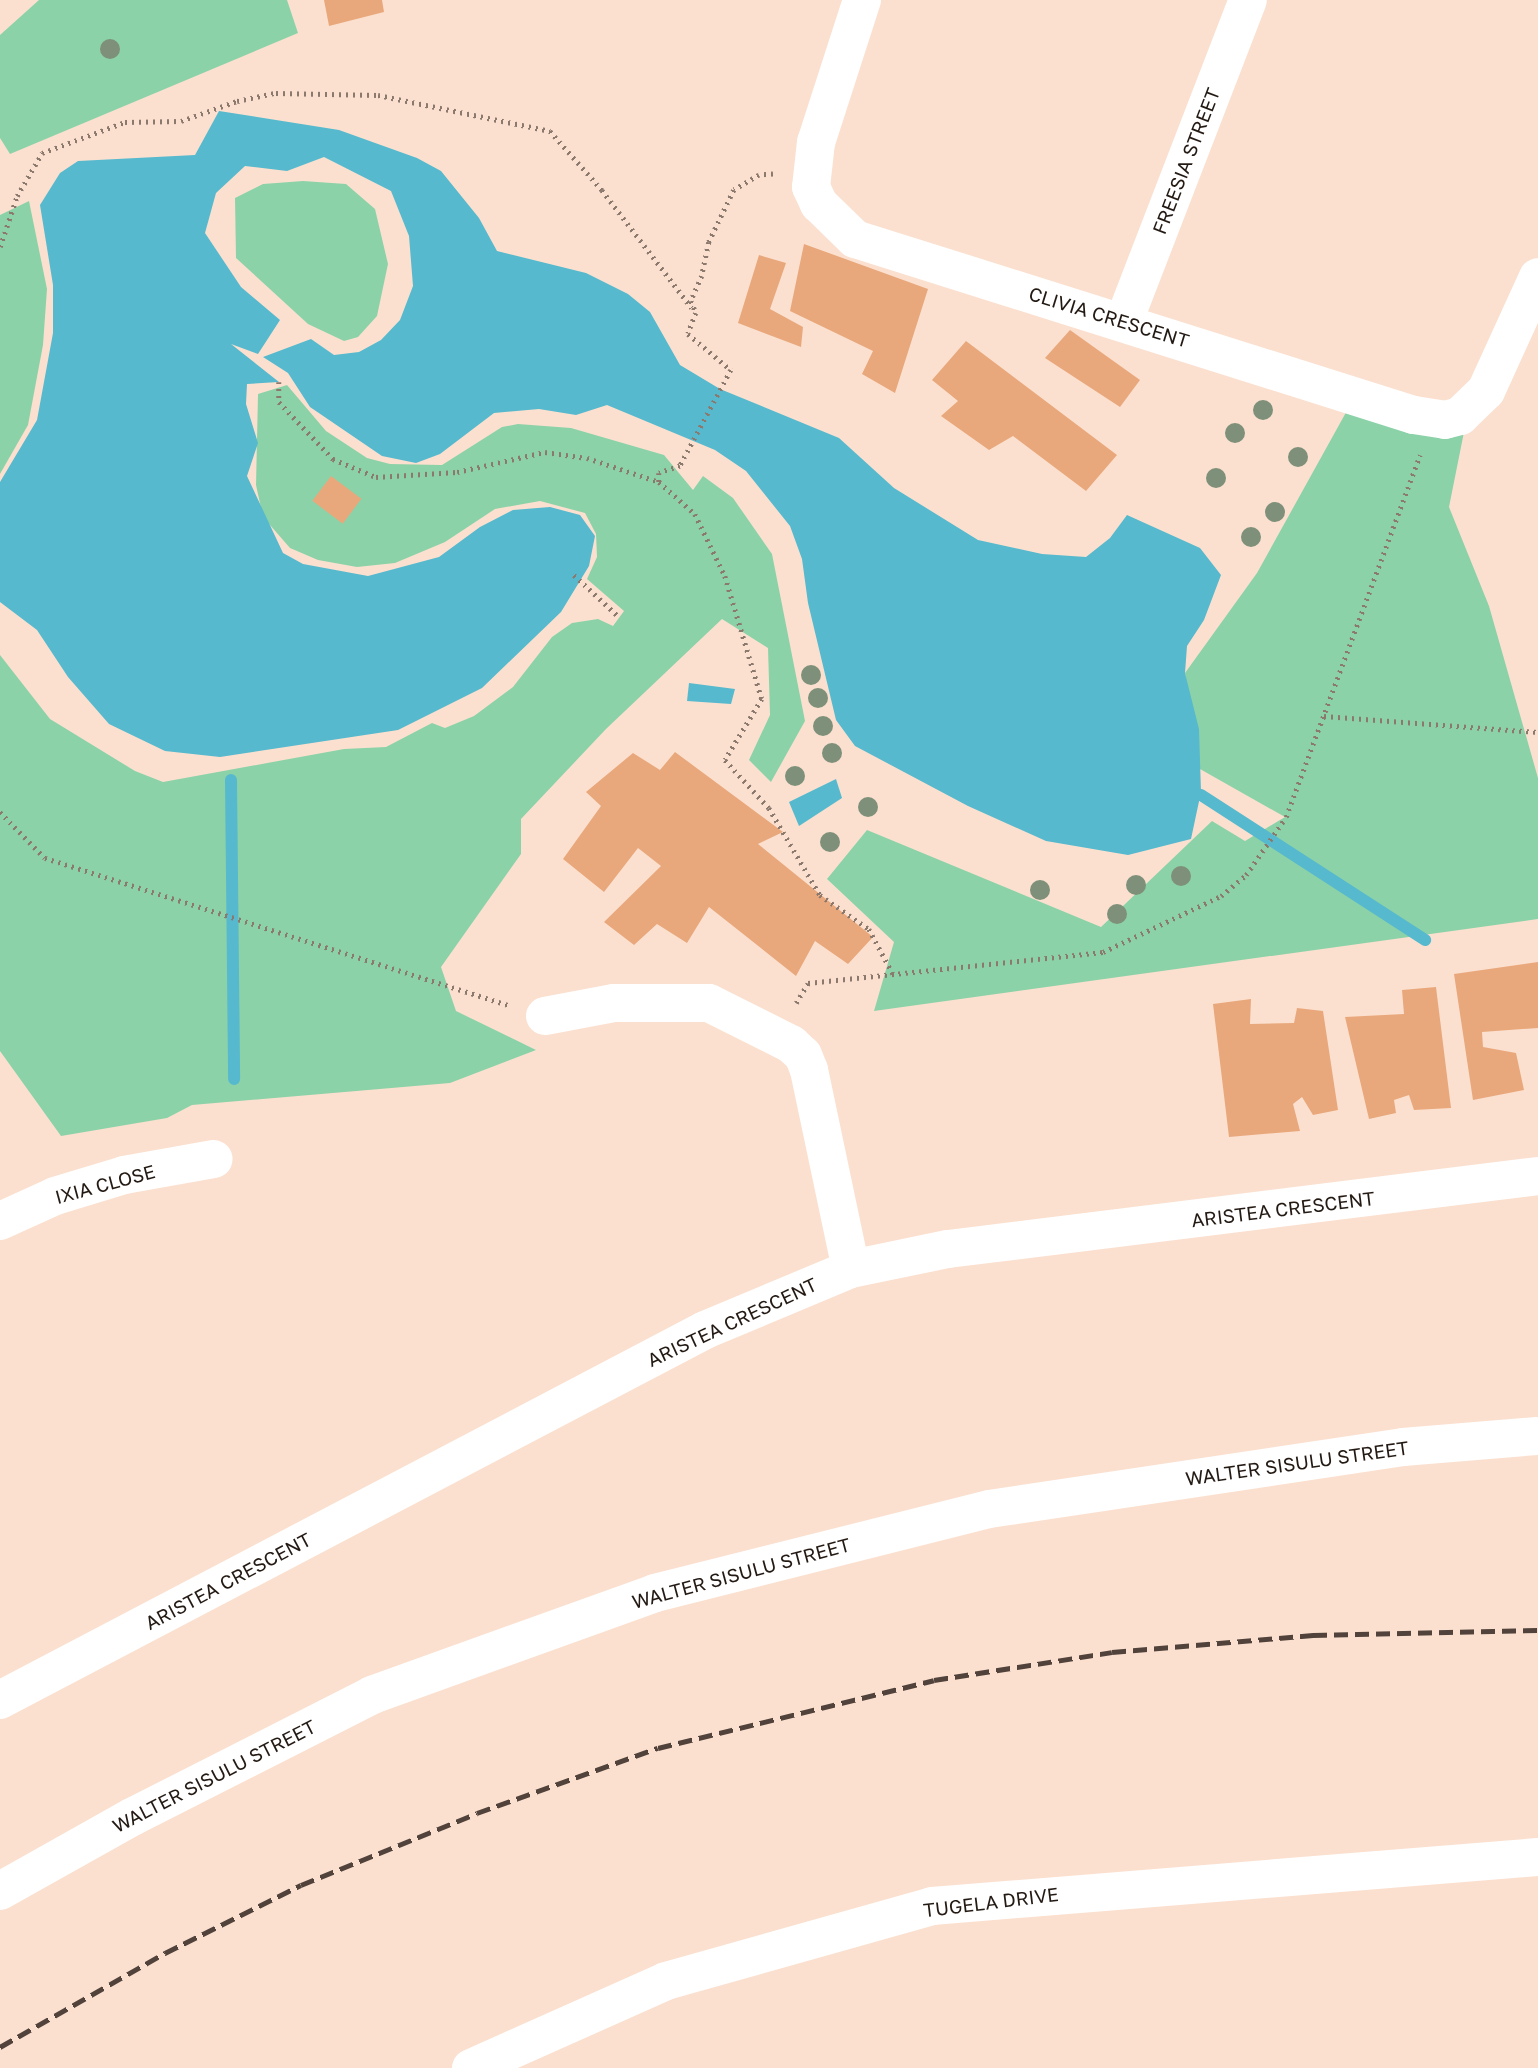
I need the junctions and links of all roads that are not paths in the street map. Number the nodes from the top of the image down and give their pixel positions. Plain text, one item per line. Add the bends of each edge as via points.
1 (862, 0) edge
2 (1248, 0) edge
3 (1538, 277) edge
4 (1124, 321) junction
5 (545, 1016) road end
6 (214, 1159) dead end
7 (1538, 1176) edge
8 (0, 1221) edge
9 (851, 1269) junction
10 (1538, 1436) edge
11 (0, 1700) edge
12 (1538, 1857) edge
13 (0, 1891) edge
14 (471, 2068) edge

1 - 4 street, CLIVIA CRESCENT via 816,142 811,187 820,204 855,239
2 - 4 street, FREESIA STREET
3 - 4 street, CLIVIA CRESCENT via 1486,391 1460,416 1434,418
5 - 9 street via 614,1003 709,1003 791,1044 803,1055 809,1070
6 - 8 street, IXIA CLOSE via 124,1175 55,1196
7 - 9 street, ARISTEA CRESCENT via 948,1249
9 - 11 street, ARISTEA CRESCENT via 705,1330
10 - 13 street, WALTER SISULU STREET via 1403,1447 989,1509 654,1593 372,1695 132,1817
12 - 14 street, TUGELA DRIVE via 932,1906 666,1981

